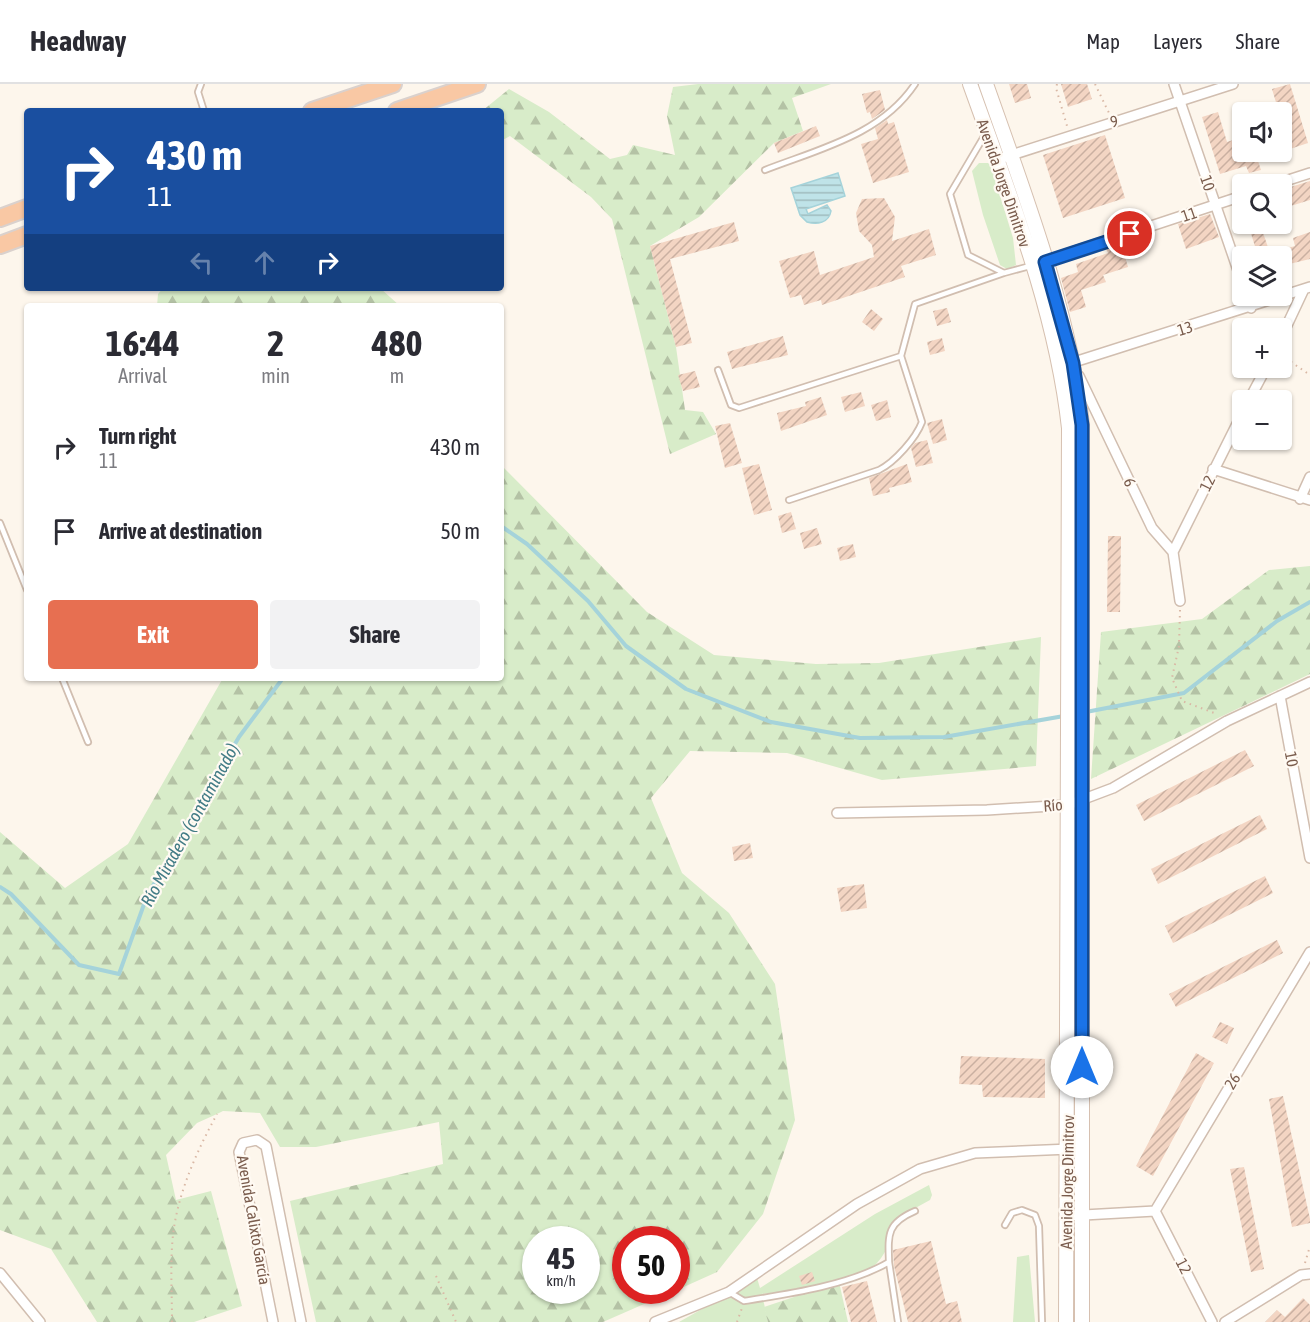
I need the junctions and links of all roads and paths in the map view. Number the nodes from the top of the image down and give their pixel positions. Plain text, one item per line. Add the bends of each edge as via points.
1 (201, 84) edge
2 (393, 84) edge
3 (477, 84) edge
4 (915, 84) edge
5 (970, 84) edge
6 (986, 84) edge
7 (1057, 84) edge
8 (1095, 84) edge
9 (1174, 84) edge
10 (1233, 84) edge
11 (1180, 100) junction
12 (203, 108) edge
13 (321, 108) edge
14 (406, 108) edge
15 (1113, 121) junction
16 (987, 131) junction
17 (1070, 135) junction
18 (1011, 155) junction
19 (996, 160) junction
20 (765, 170) dead end
21 (1310, 173) edge
22 (1292, 179) edge
23 (1232, 199) edge
24 (1215, 205) junction
25 (24, 209) edge
26 (0, 218) edge
27 (24, 237) edge
28 (0, 244) edge
29 (1232, 253) edge
30 (1039, 264) junction
31 (1004, 273) junction
32 (1307, 288) edge
33 (1251, 308) joint
34 (1291, 318) edge
35 (902, 356) junction
36 (1292, 363) edge
37 (1066, 364) junction
38 (718, 370) dead end
39 (1310, 375) edge
40 (1232, 433) edge
41 (1213, 469) junction
42 (1310, 477) edge
43 (1305, 499) edge
44 (789, 500) dead end
45 (0, 523) edge
46 (1173, 552) junction
47 (24, 583) edge
48 (1180, 601) joint
49 (63, 681) edge
50 (1310, 682) edge
51 (1280, 696) junction
52 (1227, 721) junction
53 (1075, 729) junction
54 (88, 742) dead end
55 (1082, 800) junction
56 (1068, 805) junction
57 (837, 813) dead end
58 (1310, 858) edge
59 (1310, 952) edge
60 (217, 1114) dead end
61 (1075, 1148) junction
62 (915, 1211) dead end
63 (1155, 1211) junction
64 (1081, 1214) junction
65 (1066, 1216) junction
66 (1005, 1225) dead end
67 (1310, 1246) edge
68 (889, 1262) junction
69 (0, 1273) edge
70 (1305, 1274) edge
71 (436, 1276) dead end
72 (729, 1292) junction
73 (744, 1301) junction
74 (1082, 1303) junction
75 (1064, 1320) edge
76 (40, 1322) edge
77 (172, 1322) edge
78 (273, 1322) edge
79 (301, 1322) edge
80 (456, 1322) edge
81 (655, 1322) edge
82 (737, 1322) edge
83 (898, 1322) edge
84 (1042, 1322) edge
85 (1082, 1322) edge
86 (1212, 1322) edge
87 (1225, 1322) edge

1 - 12 lane via 198,92
2 - 13 highway
3 - 14 highway
4 - 20 lane via 885,117 855,135
5 - 16 main road, Avenida Jorge Dimitrov
6 - 18 main road, Avenida Jorge Dimitrov
7 - 17 path
8 - 15 path
9 - 11 street, 10
10 - 11 street, 9
11 - 15 street, 9
11 - 24 street, 10
15 - 17 street, 9
16 - 19 main road, Avenida Jorge Dimitrov
16 - 31 lane via 950,194 968,255
17 - 18 street, 9
18 - 19 street, 9
18 - 30 main road, Avenida Jorge Dimitrov
19 - 30 main road, Avenida Jorge Dimitrov
21 - 22 street
23 - 24 street, 11
24 - 29 street, 10
24 - 30 street, 11
25 - 26 highway
27 - 28 highway
30 - 31 lane
30 - 37 main road, Avenida Jorge Dimitrov
31 - 35 lane via 915,304
32 - 33 street, 13
32 - 34 street
33 - 37 street, 13
35 - 38 lane via 739,408 731,405
35 - 44 lane via 920,412 922,422 918,430 884,467
36 - 39 path
37 - 46 street, 6 via 1152,528
37 - 53 main road, Avenida Jorge Dimitrov via 1082,425
40 - 41 street, 12
41 - 43 street
41 - 46 street, 12
42 - 43 street
45 - 47 lane
46 - 48 street
48 - 52 path via 1179,646 1172,679 1180,699
49 - 54 lane
50 - 51 street, Río
51 - 52 street, Río
51 - 58 street, 10
52 - 55 street, Río via 1113,788
53 - 55 main road, Avenida Jorge Dimitrov
53 - 56 main road, Avenida Jorge Dimitrov
55 - 56 street, Río
55 - 61 main road, Avenida Jorge Dimitrov
56 - 57 street, Río
56 - 61 main road, Avenida Jorge Dimitrov
59 - 63 street, 26
60 - 77 path via 200,1145 180,1199 173,1234
61 - 64 main road, Avenida Jorge Dimitrov
61 - 65 main road, Avenida Jorge Dimitrov
61 - 72 street via 975,1153 920,1169 857,1204
62 - 68 lane via 902,1216 888,1235
63 - 64 street
63 - 86 street, 12
64 - 65 street
64 - 74 main road, Avenida Jorge Dimitrov
65 - 75 main road, Avenida Jorge Dimitrov
66 - 84 lane via 1012,1213 1022,1210 1032,1212 1040,1226
67 - 70 path
68 - 73 lane via 870,1274
68 - 83 lane
69 - 76 street
70 - 87 street
71 - 80 path
72 - 73 lane
72 - 81 street
73 - 82 path
74 - 75 lane
74 - 85 main road, Avenida Jorge Dimitrov
78 - 79 street, Avenida Calixto García via 239,1152 243,1143 257,1140 266,1146

